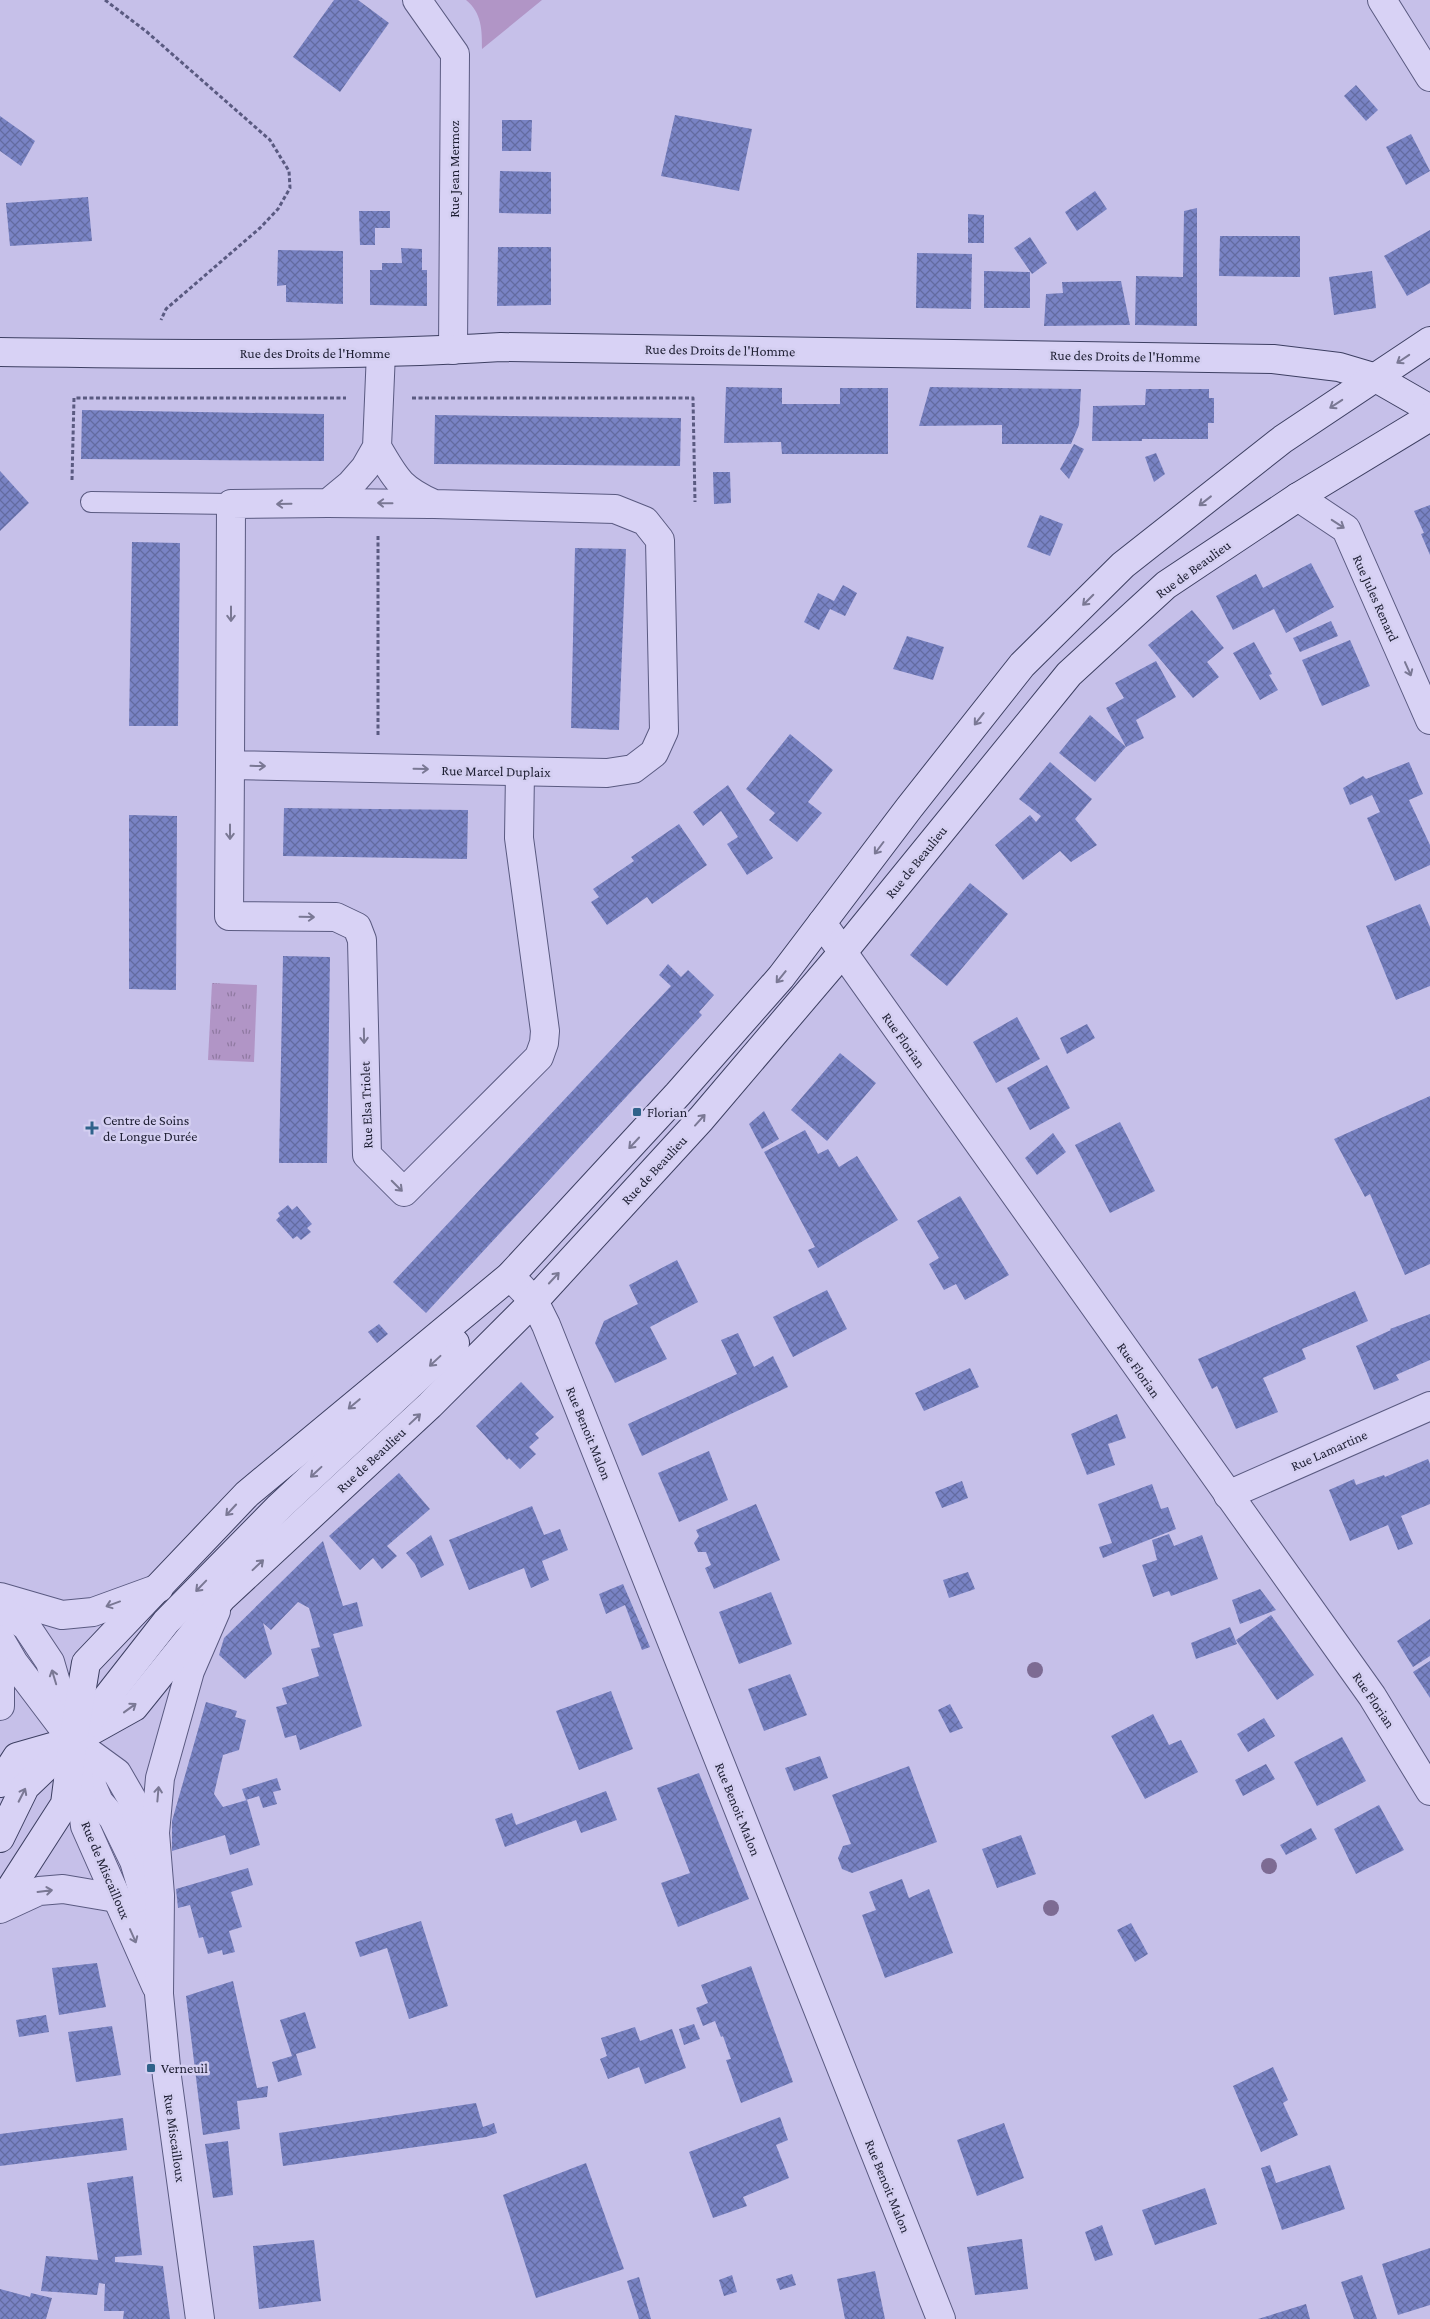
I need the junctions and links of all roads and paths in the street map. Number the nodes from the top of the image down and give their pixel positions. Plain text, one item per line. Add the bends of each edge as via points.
1 (105, 0) edge
2 (417, 0) edge
3 (1382, 0) edge
4 (1430, 77) edge
5 (1430, 341) edge
6 (453, 350) junction
7 (0, 352) edge
8 (381, 352) junction
9 (157, 354) junction
10 (1376, 378) junction
11 (351, 398) dead end
12 (411, 398) dead end
13 (1430, 409) edge
14 (1430, 418) edge
15 (377, 447) junction
16 (1298, 497) junction
17 (91, 502) joint
18 (695, 502) dead end
19 (328, 503) junction
20 (378, 503) junction
21 (231, 504) junction
22 (434, 504) junction
23 (1430, 720) edge
24 (230, 765) junction
25 (378, 768) junction
26 (520, 772) junction
27 (822, 923) junction
28 (843, 952) junction
29 (510, 1276) junction
30 (488, 1296) junction
31 (534, 1301) junction
32 (1430, 1406) edge
33 (1228, 1495) junction
34 (159, 1588) junction
35 (0, 1598) edge
36 (222, 1598) junction
37 (0, 1609) edge
38 (0, 1639) edge
39 (0, 1670) edge
40 (0, 1706) edge
41 (73, 1741) junction
42 (0, 1783) edge
43 (1430, 1791) edge
44 (0, 1838) edge
45 (160, 1895) junction
46 (116, 1898) junction
47 (0, 1905) edge
48 (0, 1909) edge
49 (160, 1949) junction
50 (160, 1994) junction
51 (200, 2319) edge
52 (941, 2319) edge

1 - 9 path via 147,32 270,140 289,171 290,188 278,209 166,309 160,322
2 - 6 street, Rue Jean Mermoz via 455,54
3 - 4 street
5 -> 10 street
6 - 8 street, Rue des Droits de l'Homme
6 - 10 street, Rue des Droits de l'Homme via 501,347 1273,359 1339,367
7 - 9 street, Rue des Droits de l'Homme
8 - 9 street, Rue des Droits de l'Homme
8 - 15 street
10 - 13 street, Rue des Droits de l'Homme
10 -> 27 street via 1283,439 1123,565 1022,665
11 - 17 path via 74,398 72,501
12 - 18 path via 693,398
14 - 16 street, Rue de Beaulieu
15 - 19 street via 365,468
15 - 22 street, Rue Marcel Duplaix via 395,478 410,493
16 -> 23 street, Rue Jules Renard via 1346,529
16 - 28 street, Rue de Beaulieu via 1166,585 1069,674
17 - 21 lane
19 - 20 street
19 -> 21 street
22 -> 20 street
20 - 25 path
21 -> 24 street
22 - 26 street, Rue Marcel Duplaix via 615,509 645,521 660,540 664,731 654,753 633,768 607,773
24 -> 25 street, Rue Marcel Duplaix
24 -> 26 street, Rue Elsa Triolet via 229,916 336,917 357,927 362,940 367,1155 404,1192 539,1057 544,1043 519,838
25 -> 26 street, Rue Marcel Duplaix
27 - 28 street, Rue Florian
27 -> 29 street via 781,977 691,1080
31 -> 28 street, Rue de Beaulieu via 701,1119
28 - 33 street, Rue Florian
29 - 30 street
29 - 31 street, Rue Benoit Malon
30 -> 34 street via 246,1494
30 -> 41 street via 456,1342 278,1508 166,1622
36 -> 31 street, Rue de Beaulieu via 430,1405
31 - 52 street, Rue Benoit Malon
32 - 33 street, Rue Lamartine
33 - 43 street, Rue Florian via 1372,1696
34 -> 35 street via 93,1612 62,1615
34 - 41 street via 86,1663
41 -> 36 street, Rue de Beaulieu via 134,1707
45 -> 36 street via 155,1833 160,1778 190,1671
41 -> 37 street via 50,1662 26,1626
38 - 41 street via 14,1663
39 - 40 street
41 - 42 street via 17,1756
44 -> 41 street via 26,1787
41 - 45 street via 117,1773 132,1799
41 - 46 street, Rue de Miscailloux via 85,1826
41 - 47 street via 65,1804
41 - 49 street, Rue de Miscailloux via 99,1802 113,1818 134,1861
45 - 49 street, Rue Miscailloux
48 -> 46 street via 39,1891 63,1890
46 -> 50 street, Rue de Miscailloux
49 - 50 street, Rue Miscailloux
50 - 51 street, Rue Miscailloux via 167,2077

